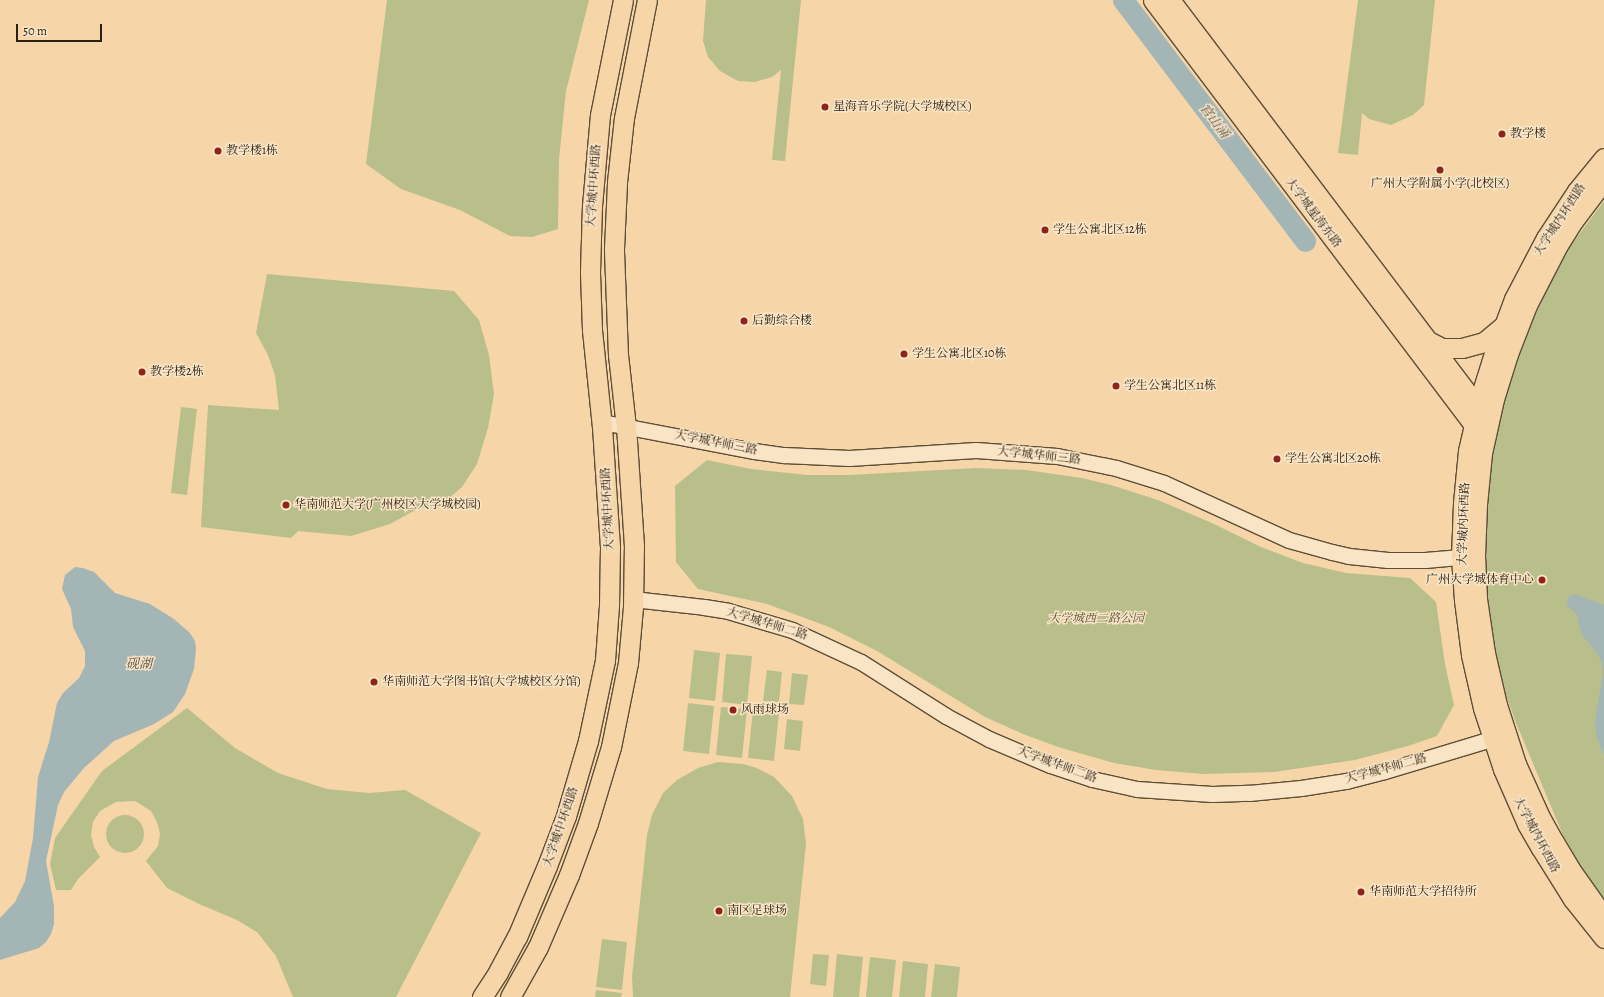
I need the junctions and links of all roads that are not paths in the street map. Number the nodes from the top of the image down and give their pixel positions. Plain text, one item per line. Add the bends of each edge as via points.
1 (623, 0) edge
2 (648, 0) edge
3 (1153, 0) edge
4 (1170, 0) edge
5 (1604, 158) edge
6 (1604, 180) edge
7 (1503, 326) junction
8 (1428, 341) junction
9 (1480, 418) junction
10 (602, 422) junction
11 (626, 426) junction
12 (1461, 557) junction
13 (633, 599) junction
14 (1499, 737) junction
15 (1604, 917) edge
16 (1604, 938) edge
17 (521, 978) junction
18 (482, 997) edge
19 (510, 997) edge
20 (523, 997) edge

1 - 10 main road, 大学城中环西路 via 600,115 592,206 592,330
2 - 11 main road, 大学城中环西路 via 624,118 615,207 616,329
3 - 9 main road, 大学城星海东路
4 - 8 main road, 大学城星海东路
5 - 7 main road, 大学城内环西路 via 1577,191 1546,238
6 - 9 main road, 大学城内环西路 via 1558,245 1527,305
7 - 8 main road via 1484,342 1464,348 1442,348
7 - 9 main road, 大学城内环西路
8 - 9 main road, 大学城星海东路
9 - 12 main road, 大学城内环西路 via 1464,484
9 - 14 main road, 大学城内环西路 via 1482,453 1477,504 1476,589 1485,653 1497,705
10 - 11 street, 大学城华师三路
10 - 18 main road, 大学城中环西路 via 610,526 610,568 607,635 599,693 574,791 547,866 517,937
11 - 12 street, 大学城华师三路 via 784,455 849,458 976,450 1057,456 1116,468 1164,483 1289,540 1332,552 1388,560
11 - 13 main road, 大学城中环西路 via 633,524
12 - 14 main road, 大学城内环西路 via 1471,655
13 - 14 street, 大学城华师二路 via 722,610 792,630 861,662 946,716 995,742 1074,773 1137,789 1212,794 1301,788 1346,781 1385,771
13 - 17 main road, 大学城中环西路 via 627,670 617,723 603,775 569,875 538,947
14 - 15 main road, 大学城内环西路 via 1570,869
14 - 16 main road, 大学城内环西路 via 1503,769 1527,824 1558,876
17 - 19 main road, 大学城中环西路
17 - 20 main road

